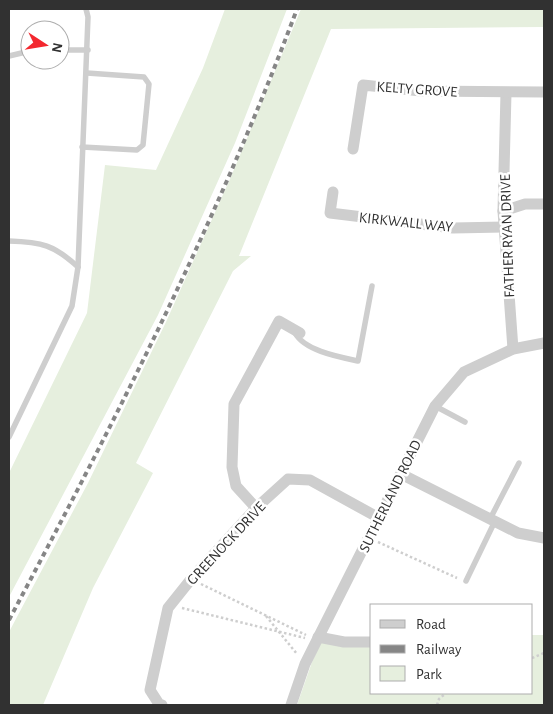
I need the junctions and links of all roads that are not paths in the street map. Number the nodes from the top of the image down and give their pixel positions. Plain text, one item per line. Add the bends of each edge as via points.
1 (86, 9) edge
2 (70, 50) edge
3 (88, 50) junction
4 (87, 74) junction
5 (544, 92) edge
6 (506, 93) junction
7 (82, 147) junction
8 (353, 149) dead end
9 (333, 192) dead end
10 (544, 204) edge
11 (503, 210) junction
12 (504, 227) junction
13 (9, 241) edge
14 (78, 267) junction
15 (372, 286) dead end
16 (296, 330) joint
17 (544, 343) edge
18 (513, 349) junction
19 (434, 406) junction
20 (465, 422) dead end
21 (9, 437) edge
22 (519, 463) dead end
23 (401, 474) junction
24 (256, 508) junction
25 (379, 518) junction
26 (493, 520) junction
27 (544, 538) edge
28 (466, 581) road end
29 (318, 638) junction
30 (370, 642) edge
31 (162, 705) edge
32 (291, 705) edge

1 - 3 lane
2 - 3 lane
3 - 4 lane
4 - 7 lane
4 - 7 lane via 144,77 149,84 143,145 137,150
5 - 6 street
6 - 8 street, KELTY GROVE via 421,91 363,85
6 - 11 street, FATHER RYAN DRIVE
7 - 14 lane
9 - 12 street, KIRKWALL WAY via 330,213 453,228
10 - 11 street via 525,204
11 - 12 street, FATHER RYAN DRIVE
12 - 18 street, FATHER RYAN DRIVE
13 - 14 lane via 48,246
14 - 21 lane via 72,306
15 - 16 lane via 358,361 326,354 298,339
16 - 24 street via 279,321 234,404 232,467 236,486
17 - 18 street, SUTHERLAND ROAD
18 - 19 street, SUTHERLAND ROAD via 464,372
19 - 20 lane
19 - 23 street, SUTHERLAND ROAD
22 - 26 lane
23 - 25 street, SUTHERLAND ROAD
23 - 26 street
24 - 25 street, GREENOCK DRIVE via 288,479 310,480
24 - 31 street, GREENOCK DRIVE via 168,608 150,690
25 - 29 street, SUTHERLAND ROAD
26 - 27 street via 518,533
26 - 28 lane
29 - 30 street
29 - 32 street, SUTHERLAND ROAD

